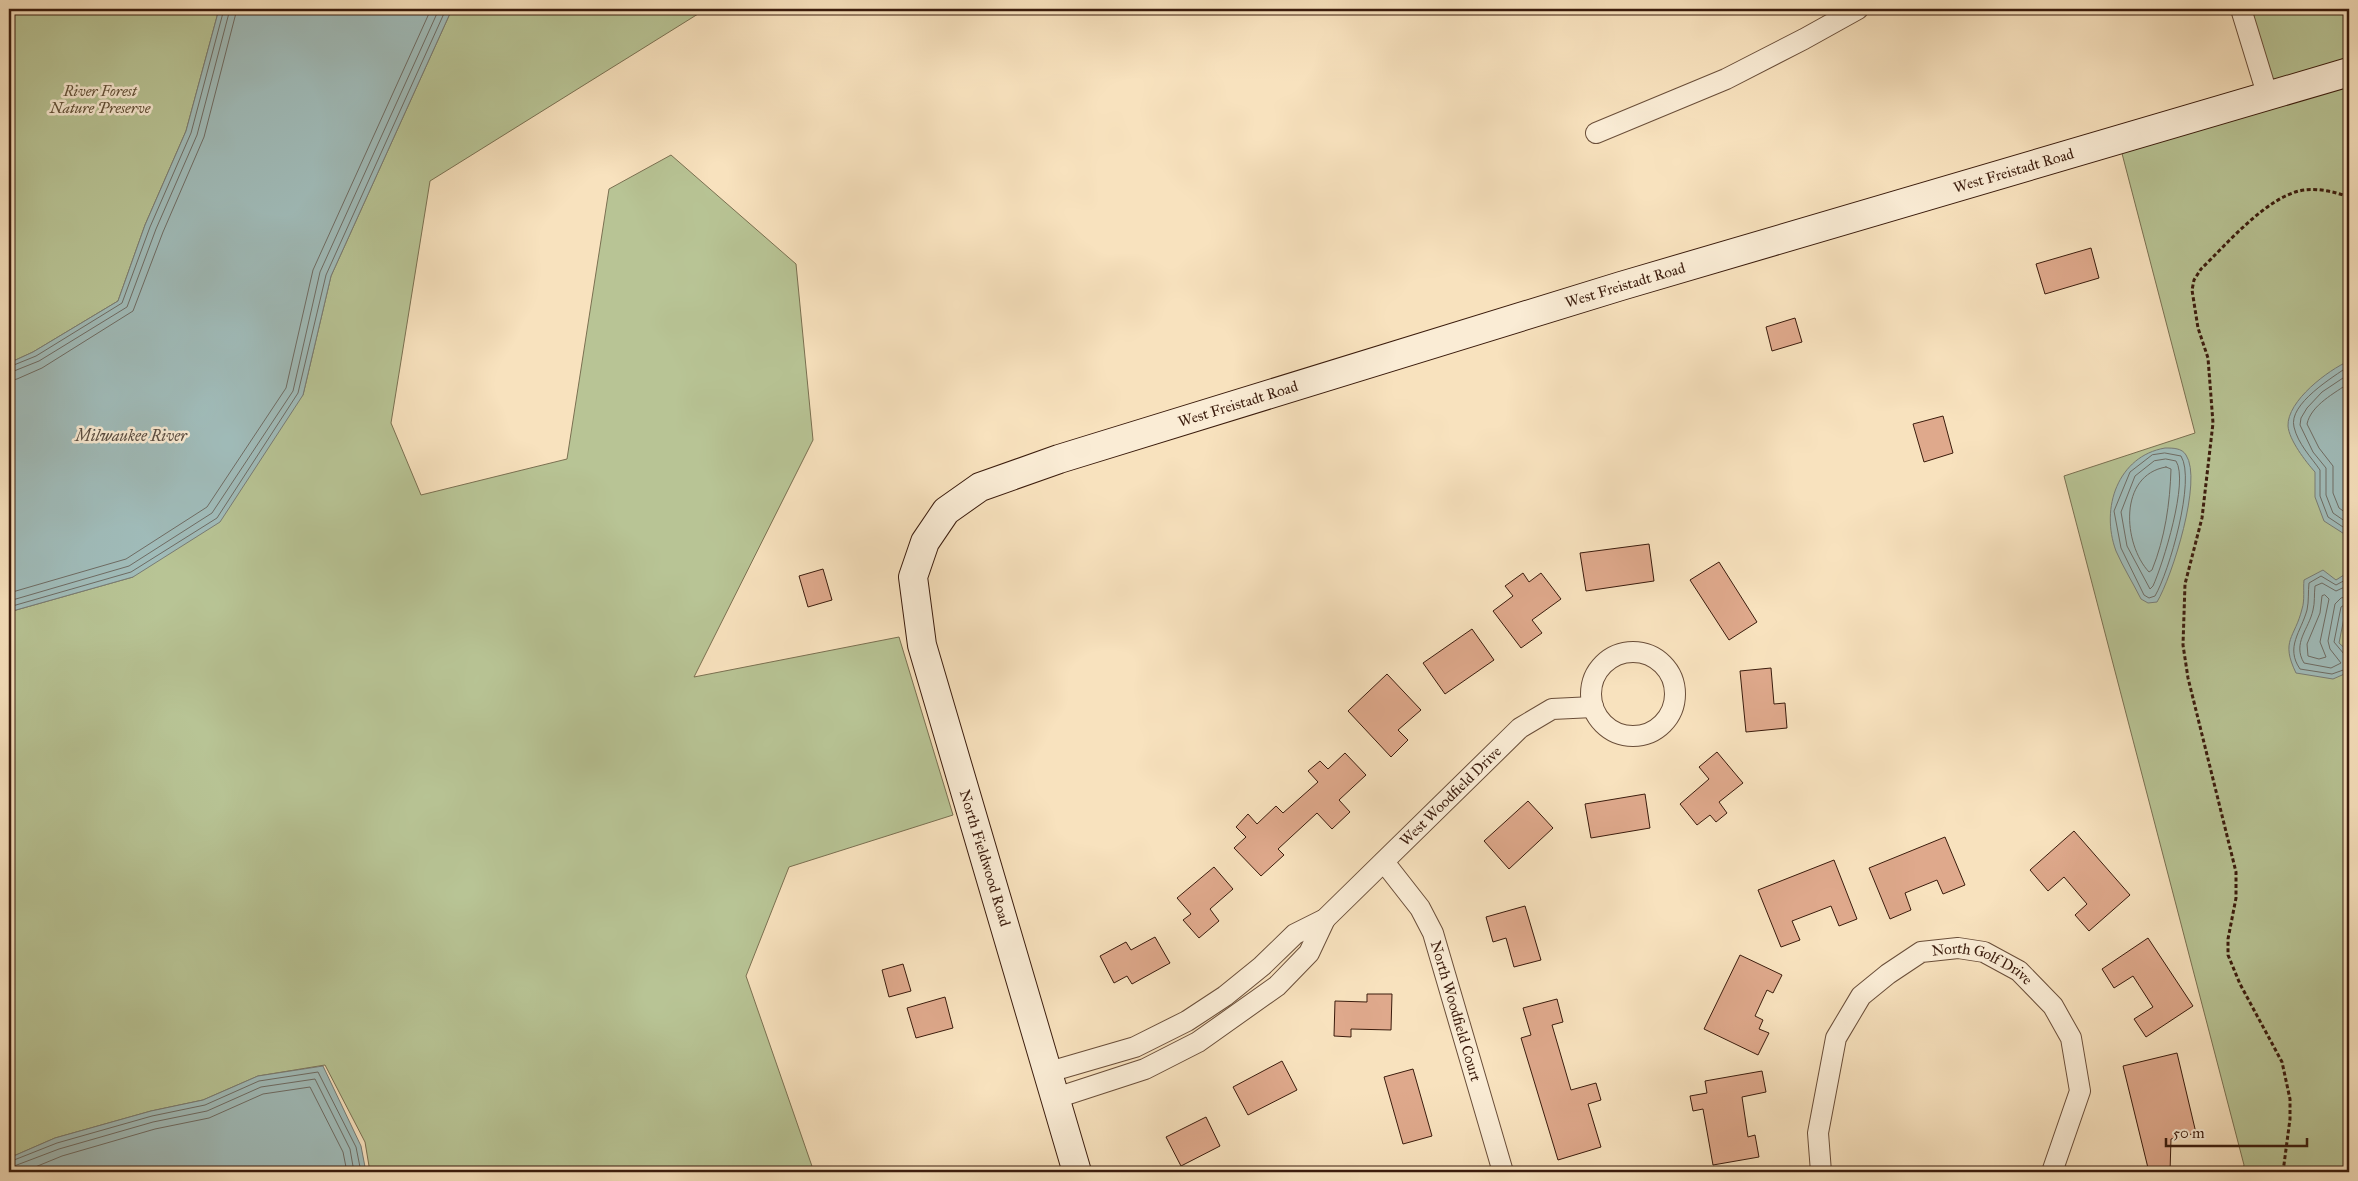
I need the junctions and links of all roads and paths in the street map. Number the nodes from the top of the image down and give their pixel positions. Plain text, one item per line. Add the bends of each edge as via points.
1 (1858, 9) edge
2 (2241, 9) edge
3 (2349, 72) edge
4 (2268, 97) junction
5 (1596, 133) dead end
6 (2349, 197) edge
7 (925, 542) joint
8 (1593, 707) junction
9 (1384, 862) junction
10 (1325, 919) junction
11 (1225, 996) junction
12 (1240, 1014) junction
13 (1135, 1047) junction
14 (1145, 1069) junction
15 (1049, 1072) junction
16 (1056, 1098) junction
17 (1077, 1172) edge
18 (1503, 1172) edge
19 (1821, 1172) edge
20 (2052, 1172) edge
21 (2283, 1172) edge

1 - 5 street via 1726,79
2 - 4 street
3 - 4 street, West Freistadt Road
4 - 7 street, West Freistadt Road via 1621,286 1059,459 980,487 946,511
6 - 21 path via 2312,189 2280,200 2201,269 2192,290 2198,328 2208,358 2214,423 2202,518 2186,584 2183,644 2188,678 2236,872 2236,898 2228,954 2240,984 2277,1049 2289,1092 2290,1119
7 - 15 street, North Fieldwood Road via 913,577 922,645
8 - 8 street via 1609,729 1635,736 1649,733 1669,716 1675,690 1671,676 1664,665 1652,656 1638,652 1618,655 1601,667 1594,679
8 - 9 street, West Woodfield Drive via 1552,709 1520,728
9 - 10 street, West Woodfield Drive
9 - 18 street, North Woodfield Court via 1420,908 1433,933
10 - 11 street, West Woodfield Drive via 1294,934
10 - 12 street, West Woodfield Drive via 1309,953 1277,986
11 - 12 street
11 - 13 street, West Woodfield Drive via 1187,1021
12 - 14 street, West Woodfield Drive via 1198,1042
13 - 14 street
13 - 15 street, West Woodfield Drive
14 - 16 street, West Woodfield Drive
15 - 16 street, North Fieldwood Road
16 - 17 street, North Fieldwood Road
19 - 20 street, North Golf Drive via 1818,1133 1836,1038 1861,996 1921,952 1958,948 1984,952 2019,971 2053,1006 2071,1038 2080,1091

